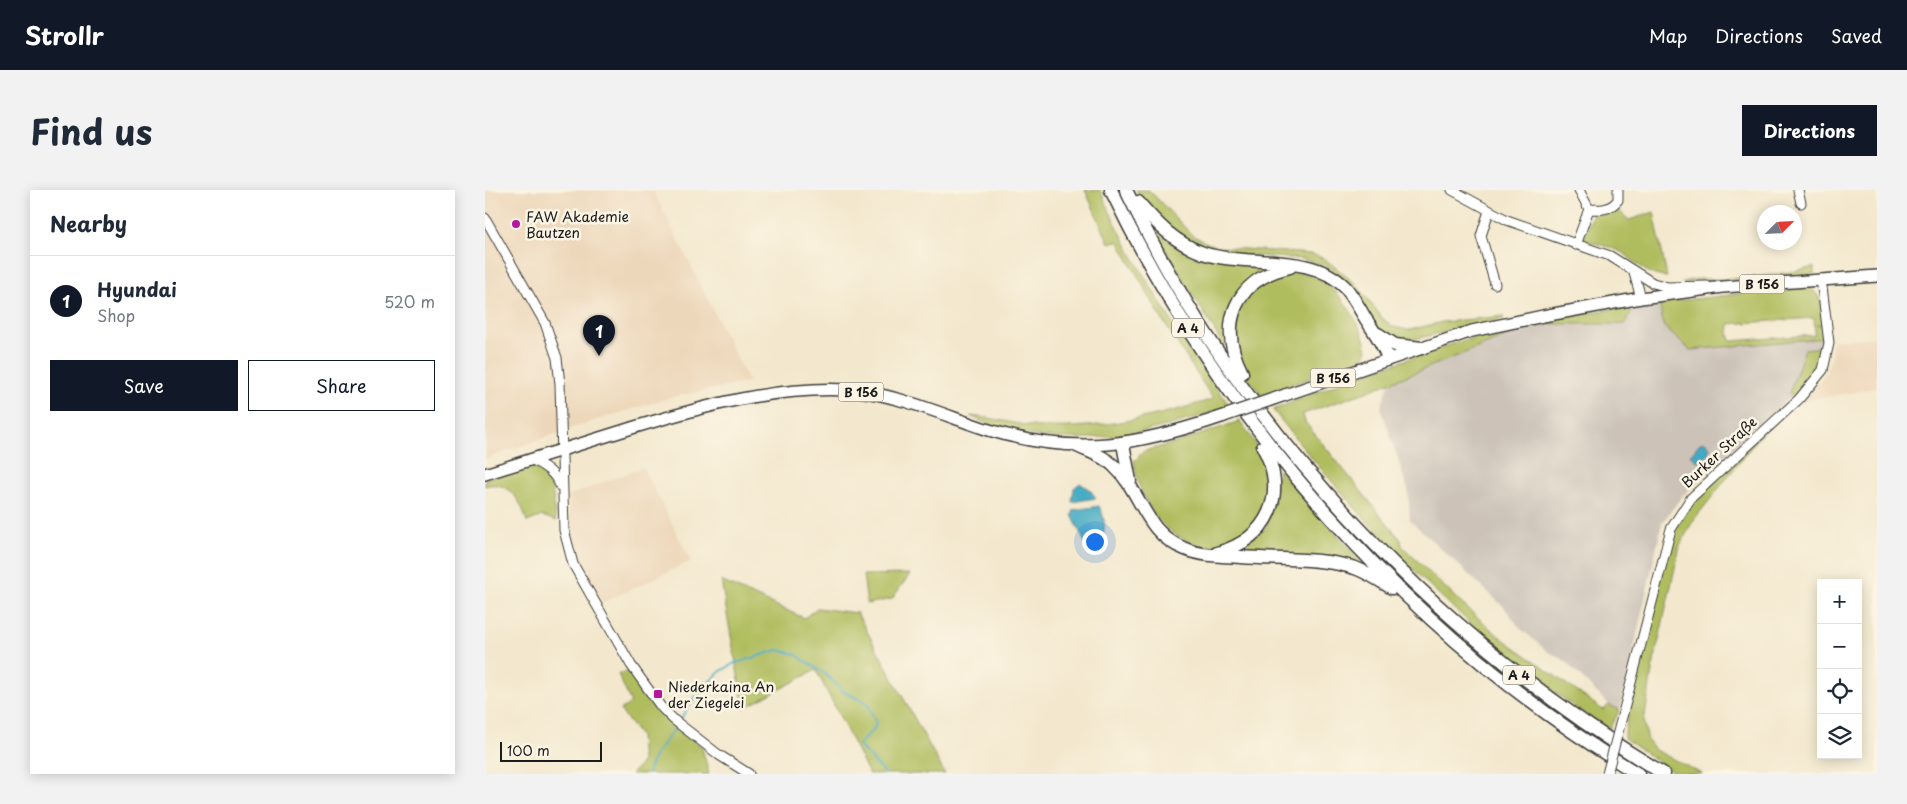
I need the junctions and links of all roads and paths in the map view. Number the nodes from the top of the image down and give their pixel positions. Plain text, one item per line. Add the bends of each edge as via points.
1 (1111, 190) edge
2 (1127, 190) edge
3 (1452, 190) edge
4 (1579, 190) edge
5 (1618, 190) edge
6 (1798, 190) edge
7 (1801, 202) dead end
8 (1589, 209) junction
9 (1489, 211) junction
10 (485, 218) edge
11 (1577, 245) junction
12 (1296, 266) junction
13 (1633, 270) junction
14 (1877, 276) edge
15 (1821, 279) junction
16 (1495, 284) dead end
17 (1723, 287) junction
18 (1641, 298) junction
19 (1365, 318) junction
20 (1378, 334) junction
21 (1422, 348) junction
22 (1385, 360) junction
23 (1240, 405) junction
24 (1266, 417) junction
25 (1123, 444) junction
26 (1077, 446) junction
27 (561, 450) junction
28 (531, 460) junction
29 (485, 474) edge
30 (563, 492) junction
31 (1134, 493) junction
32 (1213, 554) junction
33 (1411, 599) junction
34 (749, 774) edge
35 (1607, 774) edge
36 (1638, 774) edge
37 (1664, 774) edge

1 - 23 highway, A 4 via 1173,303
2 - 12 highway via 1156,223 1173,238 1192,248 1221,258
2 - 24 highway, A 4 via 1188,304
3 - 9 street
4 - 8 street
5 - 8 street via 1619,200 1614,206
6 - 7 street
8 - 11 street
9 - 11 street
9 - 16 street via 1481,236
10 - 27 street via 536,306 551,340 560,384
11 - 13 street via 1610,256
12 - 19 highway via 1320,271 1339,282
12 - 24 highway via 1272,272 1252,284 1238,302 1231,323 1233,354
13 - 17 street via 1661,286
13 - 18 street
14 - 15 main road, B 156
15 - 17 main road, B 156
15 - 35 street, Burker Straße, bridge via 1829,343 1823,370 1799,399 1691,498 1671,529
17 - 18 main road, B 156
18 - 21 main road, B 156 via 1472,331
19 - 20 highway
19 - 22 highway
20 - 21 highway via 1395,345
20 - 22 highway
21 - 22 main road, B 156
22 - 25 main road, B 156, bridge via 1163,436
23 - 32 highway via 1271,460 1275,476 1274,499 1265,519 1251,536 1234,547
23 - 33 highway, A 4 via 1313,496
24 - 37 highway, A 4 via 1356,524 1454,620 1545,694
25 - 26 main road, B 156
25 - 31 highway
26 - 27 main road, B 156 via 1016,438 892,398 851,390 808,389 730,400
26 - 31 highway via 1108,461
27 - 28 main road, B 156
27 - 30 street
28 - 29 main road, B 156
28 - 30 street via 548,468 557,477
30 - 34 street via 564,530 573,564 631,665 674,720
31 - 32 highway via 1151,523 1164,536 1186,549
32 - 33 highway via 1345,566 1371,575
33 - 36 highway, A 4 via 1506,681

